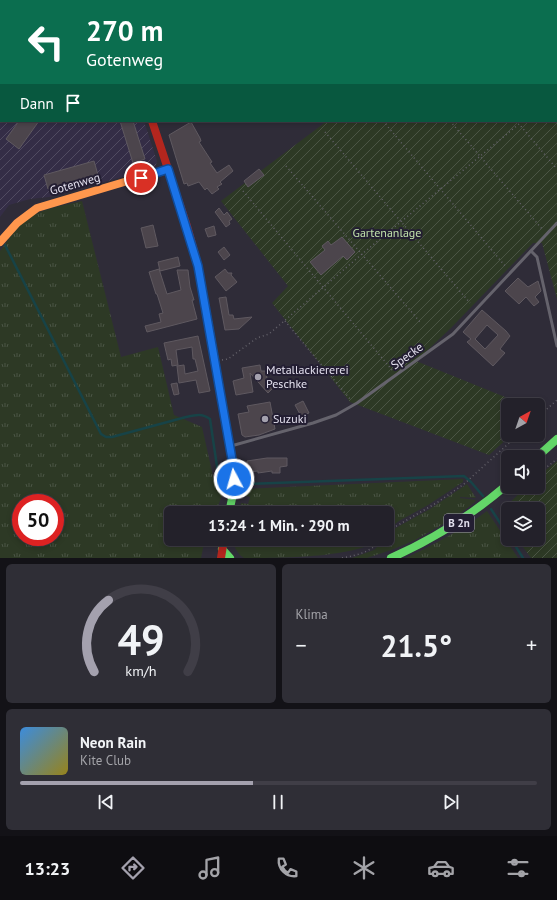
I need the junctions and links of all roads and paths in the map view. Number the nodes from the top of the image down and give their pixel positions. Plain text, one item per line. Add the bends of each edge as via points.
1 (152, 122) edge
2 (384, 122) edge
3 (451, 122) edge
4 (325, 132) dead end
5 (480, 156) junction
6 (286, 166) dead end
7 (168, 169) junction
8 (557, 169) edge
9 (441, 189) junction
10 (243, 191) dead end
11 (402, 222) junction
12 (557, 223) edge
13 (542, 229) dead end
14 (0, 242) edge
15 (531, 251) junction
16 (362, 254) junction
17 (506, 267) dead end
18 (324, 288) junction
19 (470, 303) dead end
20 (285, 321) junction
21 (421, 323) dead end
22 (557, 346) edge
23 (215, 362) junction
24 (392, 370) dead end
25 (350, 399) dead end
26 (557, 400) edge
27 (545, 411) edge
28 (557, 439) edge
29 (510, 442) edge
30 (230, 446) junction
31 (545, 450) edge
32 (557, 459) edge
33 (545, 468) edge
34 (501, 490) edge
35 (230, 506) edge
36 (394, 527) edge
37 (223, 546) edge
38 (374, 546) edge
39 (222, 549) junction
40 (221, 558) edge
41 (230, 558) edge
42 (342, 558) edge
43 (391, 558) edge

1 - 7 main road
2 - 9 path
3 - 5 path
4 - 11 path
5 - 8 path via 519,124
5 - 9 path
5 - 13 path
6 - 16 path
7 - 14 main road, Gotenweg via 37,208 16,223
7 - 23 main road via 198,266
9 - 11 path
9 - 17 path
10 - 18 path
11 - 16 path
11 - 19 path
12 - 15 lane, Specke
15 - 22 lane via 537,257
15 - 30 lane, Specke via 453,334 357,403 336,415 313,423
16 - 18 path
16 - 21 path
18 - 20 path
18 - 24 path
20 - 23 path via 228,359
20 - 25 path
23 - 30 main road
26 - 27 path
28 - 31 main road
29 - 36 path via 464,484
30 - 35 main road via 234,484
32 - 33 path
34 - 43 main road, B 2n via 447,531
37 - 39 main road
38 - 42 path via 362,554
39 - 40 main road
39 - 41 main road

